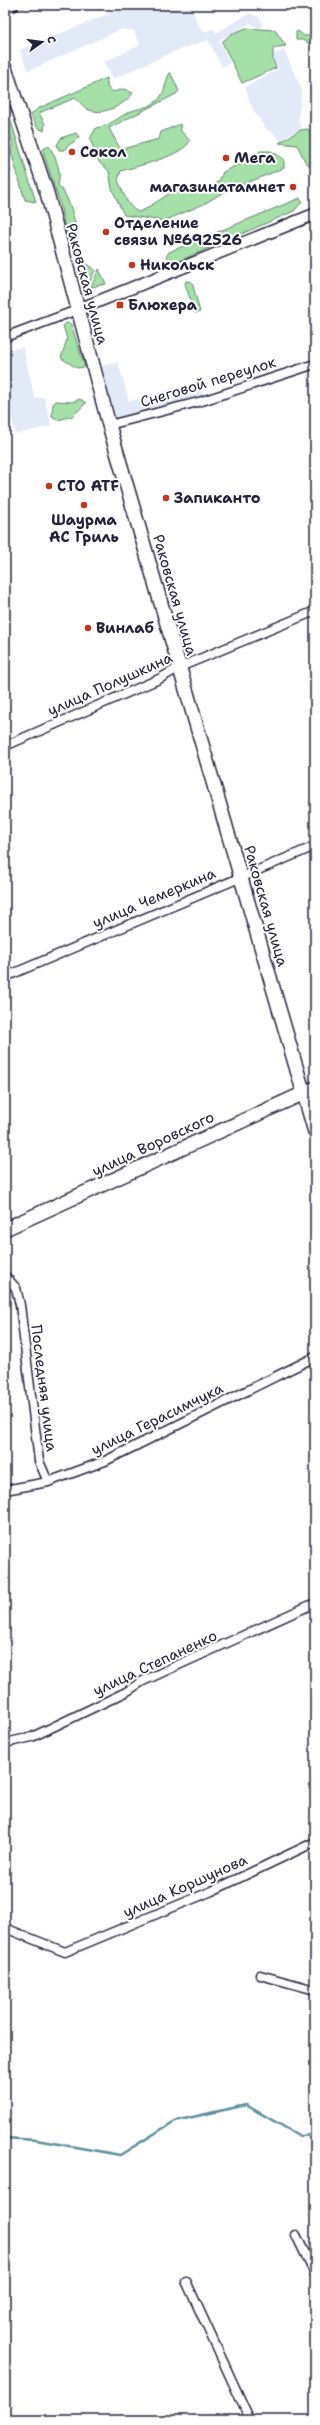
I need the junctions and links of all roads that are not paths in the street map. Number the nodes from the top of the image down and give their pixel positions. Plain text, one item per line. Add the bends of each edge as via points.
1 (5, 68) edge
2 (315, 214) edge
3 (77, 310) junction
4 (5, 337) edge
5 (315, 364) edge
6 (109, 426) junction
7 (315, 611) edge
8 (180, 667) junction
9 (5, 746) edge
10 (315, 846) edge
11 (241, 877) junction
12 (5, 977) edge
13 (309, 1090) edge
14 (315, 1132) edge
15 (5, 1229) edge
16 (5, 1276) edge
17 (315, 1357) edge
18 (48, 1482) junction
19 (5, 1490) edge
20 (315, 1603) edge
21 (5, 1743) edge
22 (315, 1842) edge
23 (5, 1928) edge
24 (260, 1975) dead end
25 (315, 1990) edge
26 (296, 2235) dead end
27 (315, 2274) edge
28 (186, 2281) dead end
29 (250, 2420) edge

1 - 3 main road, Раковская улица via 40,172
2 - 3 main road
3 - 4 street
3 - 6 main road, Раковская улица
5 - 6 street, Снеговой переулок via 202,401
6 - 8 main road, Раковская улица
7 - 8 street, улица Полушкина
8 - 9 street, улица Полушкина via 159,679
8 - 11 main road, Раковская улица
10 - 11 street, улица Чемеркина
11 - 12 street, улица Чемеркина
11 - 13 main road, Раковская улица
13 - 14 main road, Раковская улица
13 - 15 main road, улица Воровского
16 - 18 street, Последняя улица via 16,1288 20,1305 38,1454
17 - 18 street, улица Герасимчука via 105,1461
18 - 19 street, улица Герасимчука
20 - 21 street, улица Степаненко via 143,1681 126,1692 32,1737
22 - 23 street, улица Коршунова via 212,1891 65,1952
24 - 25 street
26 - 27 street
28 - 29 street

